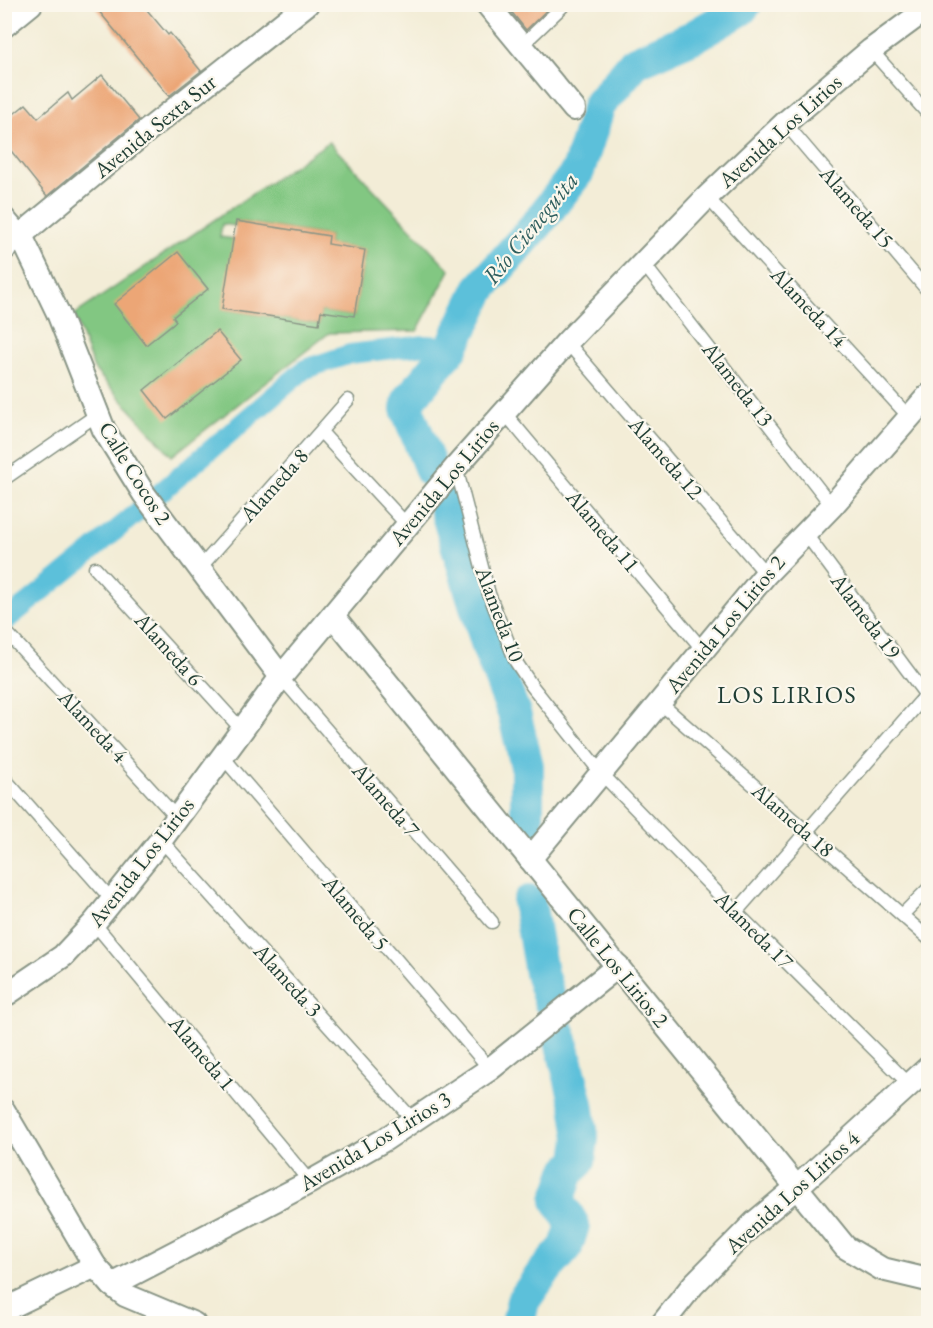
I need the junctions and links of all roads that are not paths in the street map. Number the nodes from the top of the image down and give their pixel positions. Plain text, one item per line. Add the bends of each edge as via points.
1 (31, 4) edge
2 (307, 4) edge
3 (487, 4) edge
4 (566, 4) edge
5 (928, 8) edge
6 (4, 26) edge
7 (521, 46) junction
8 (871, 50) junction
9 (574, 109) dead end
10 (928, 114) edge
11 (785, 123) junction
12 (707, 197) junction
13 (4, 219) edge
14 (12, 243) edge
15 (643, 263) junction
16 (928, 291) edge
17 (567, 342) junction
18 (928, 396) edge
19 (348, 400) dead end
20 (504, 411) junction
21 (98, 414) junction
22 (910, 418) junction
23 (321, 432) junction
24 (456, 467) junction
25 (4, 479) edge
26 (832, 506) junction
27 (408, 526) junction
28 (805, 533) junction
29 (95, 568) dead end
30 (200, 569) junction
31 (766, 574) junction
32 (333, 616) junction
33 (9, 635) dead end
34 (703, 650) junction
35 (281, 677) junction
36 (927, 697) edge
37 (659, 702) junction
38 (242, 730) junction
39 (223, 757) junction
40 (601, 773) junction
41 (4, 778) edge
42 (177, 818) junction
43 (805, 832) junction
44 (161, 840) junction
45 (530, 859) junction
46 (928, 890) edge
47 (112, 900) junction
48 (736, 912) junction
49 (903, 914) junction
50 (492, 922) dead end
51 (94, 924) junction
52 (928, 938) edge
53 (618, 966) junction
54 (4, 996) edge
55 (928, 1068) edge
56 (489, 1069) junction
57 (910, 1085) junction
58 (4, 1111) edge
59 (414, 1120) junction
60 (310, 1182) junction
61 (796, 1188) junction
62 (95, 1266) junction
63 (928, 1280) edge
64 (112, 1285) junction
65 (4, 1310) edge
66 (194, 1323) edge
67 (662, 1323) edge

1 - 6 street
2 - 14 street, Avenida Sexta Sur
3 - 7 street
4 - 7 lane
5 - 8 street, Avenida Los Lirios
7 - 9 street
8 - 10 lane
8 - 11 street, Avenida Los Lirios
11 - 12 street, Avenida Los Lirios
11 - 16 lane, Alameda 15
12 - 15 street, Avenida Los Lirios
12 - 22 lane, Alameda 14
13 - 14 street, Calle Cocos 2
14 - 21 street, Calle Cocos 2 via 26,244
15 - 17 street, Avenida Los Lirios
15 - 26 lane, Alameda 13
17 - 20 street, Avenida Los Lirios
17 - 31 lane, Alameda 12
18 - 22 street, Avenida Los Lirios 2
19 - 23 lane, Alameda 8
20 - 24 street, Avenida Los Lirios
20 - 34 lane, Alameda 11
21 - 25 lane
21 - 30 street, Calle Cocos 2 via 144,494
22 - 26 street, Avenida Los Lirios 2
23 - 27 lane
23 - 30 lane, Alameda 8
24 - 27 street, Avenida Los Lirios
24 - 40 lane, Alameda 10 via 489,594 516,662
26 - 28 street, Avenida Los Lirios 2
27 - 32 street, Avenida Los Lirios
28 - 31 street, Avenida Los Lirios 2
28 - 36 lane, Alameda 19
29 - 38 lane, Alameda 6
30 - 35 street, Calle Cocos 2
31 - 34 street, Avenida Los Lirios 2
32 - 35 street, Avenida Los Lirios
32 - 45 street, Calle Los Lirios 2
33 - 42 lane, Alameda 4
34 - 37 street, Avenida Los Lirios 2
35 - 38 street, Avenida Los Lirios
35 - 50 lane, Alameda 7
36 - 43 lane
37 - 40 street, Avenida Los Lirios 2
37 - 43 lane, Alameda 18
38 - 39 street, Avenida Los Lirios
39 - 42 street, Avenida Los Lirios
39 - 56 lane, Alameda 5
40 - 45 street, Avenida Los Lirios 2
40 - 48 lane, Alameda 17
41 - 47 lane
42 - 44 street, Avenida Los Lirios
43 - 48 lane
43 - 49 lane, Alameda 18
44 - 47 street, Avenida Los Lirios
44 - 59 lane, Alameda 3
45 - 53 street, Calle Los Lirios 2
46 - 49 lane
47 - 51 street, Avenida Los Lirios
48 - 57 lane, Alameda 17
49 - 52 lane, Alameda 18
51 - 54 street, Avenida Los Lirios via 63,956
51 - 60 lane, Alameda 1
53 - 56 street, Avenida Los Lirios 3
53 - 61 street, Calle Los Lirios 2
55 - 57 street, Avenida Los Lirios 4
56 - 59 street, Avenida Los Lirios 3
57 - 61 street, Avenida Los Lirios 4
58 - 62 street
59 - 60 street, Avenida Los Lirios 3
60 - 64 street, Avenida Los Lirios 3
61 - 63 street, Calle Los Lirios 2 via 845,1247 882,1269
61 - 67 street, Avenida Los Lirios 4 via 754,1223
62 - 64 street
62 - 65 street
64 - 66 street

